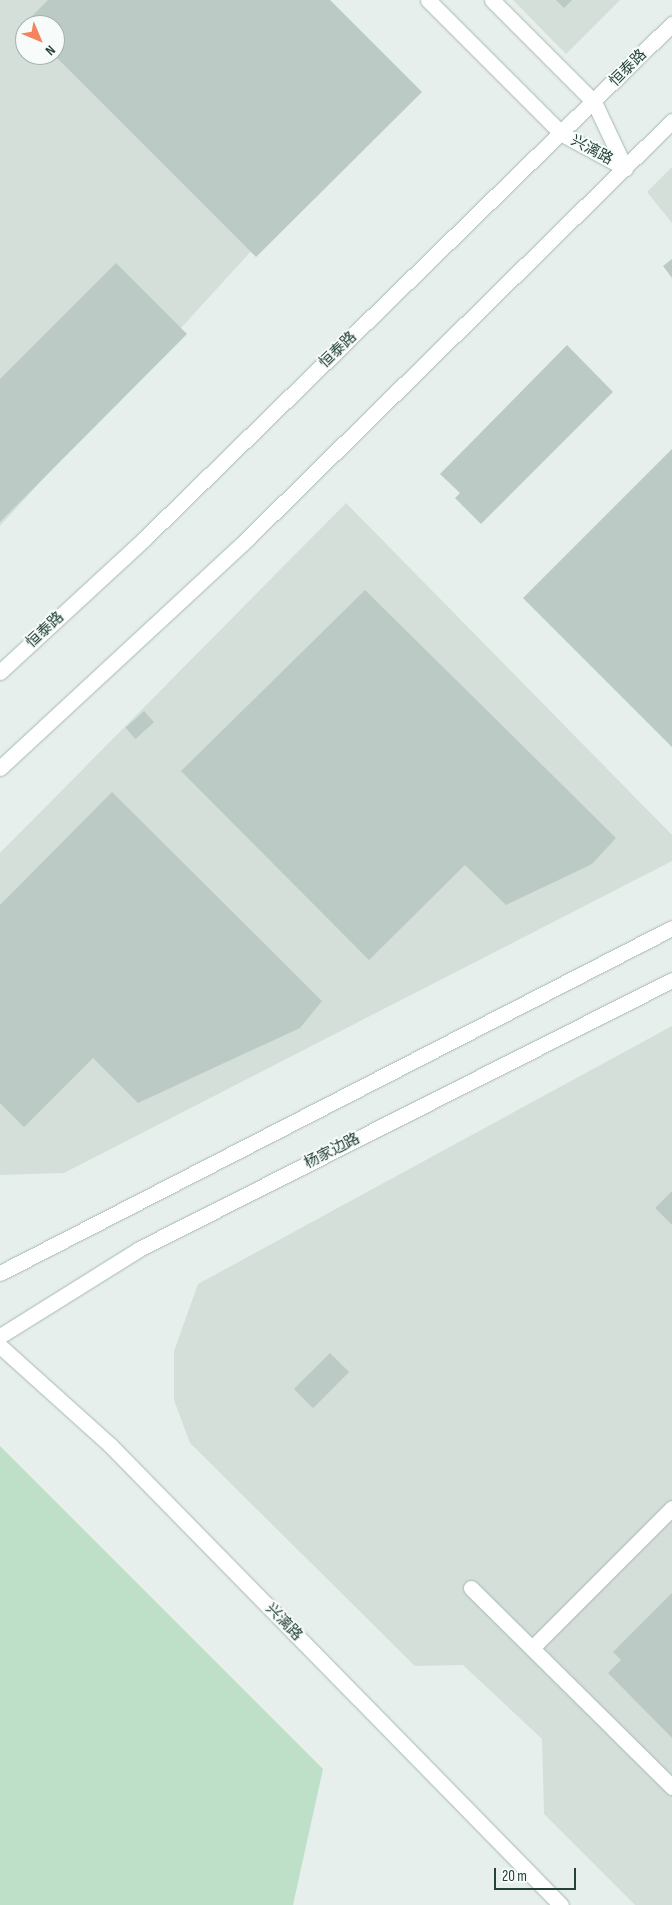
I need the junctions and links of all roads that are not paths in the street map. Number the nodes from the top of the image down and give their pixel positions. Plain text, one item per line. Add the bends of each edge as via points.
1 (428, 0) edge
2 (492, 0) edge
3 (672, 24) edge
4 (594, 102) junction
5 (672, 121) edge
6 (562, 134) junction
7 (625, 168) junction
8 (0, 672) edge
9 (0, 768) edge
10 (672, 928) edge
11 (672, 980) edge
12 (0, 1273) edge
13 (0, 1336) edge
14 (0, 1346) edge
15 (672, 1508) edge
16 (471, 1588) dead end
17 (532, 1648) junction
18 (672, 1788) edge
19 (561, 1905) edge

1 - 6 street, 兴漓路
2 - 4 street, 兴漓路
3 - 4 street, 恒泰路
4 - 6 street, 恒泰路
4 - 7 street, 兴漓路
5 - 7 street
6 - 7 street, 兴漓路
6 - 8 street, 恒泰路 via 144,539
7 - 9 street via 248,538
10 - 12 street
11 - 13 street, 杨家边路 via 139,1249
14 - 19 street, 兴漓路 via 110,1445
15 - 17 street
16 - 17 street
17 - 18 street

